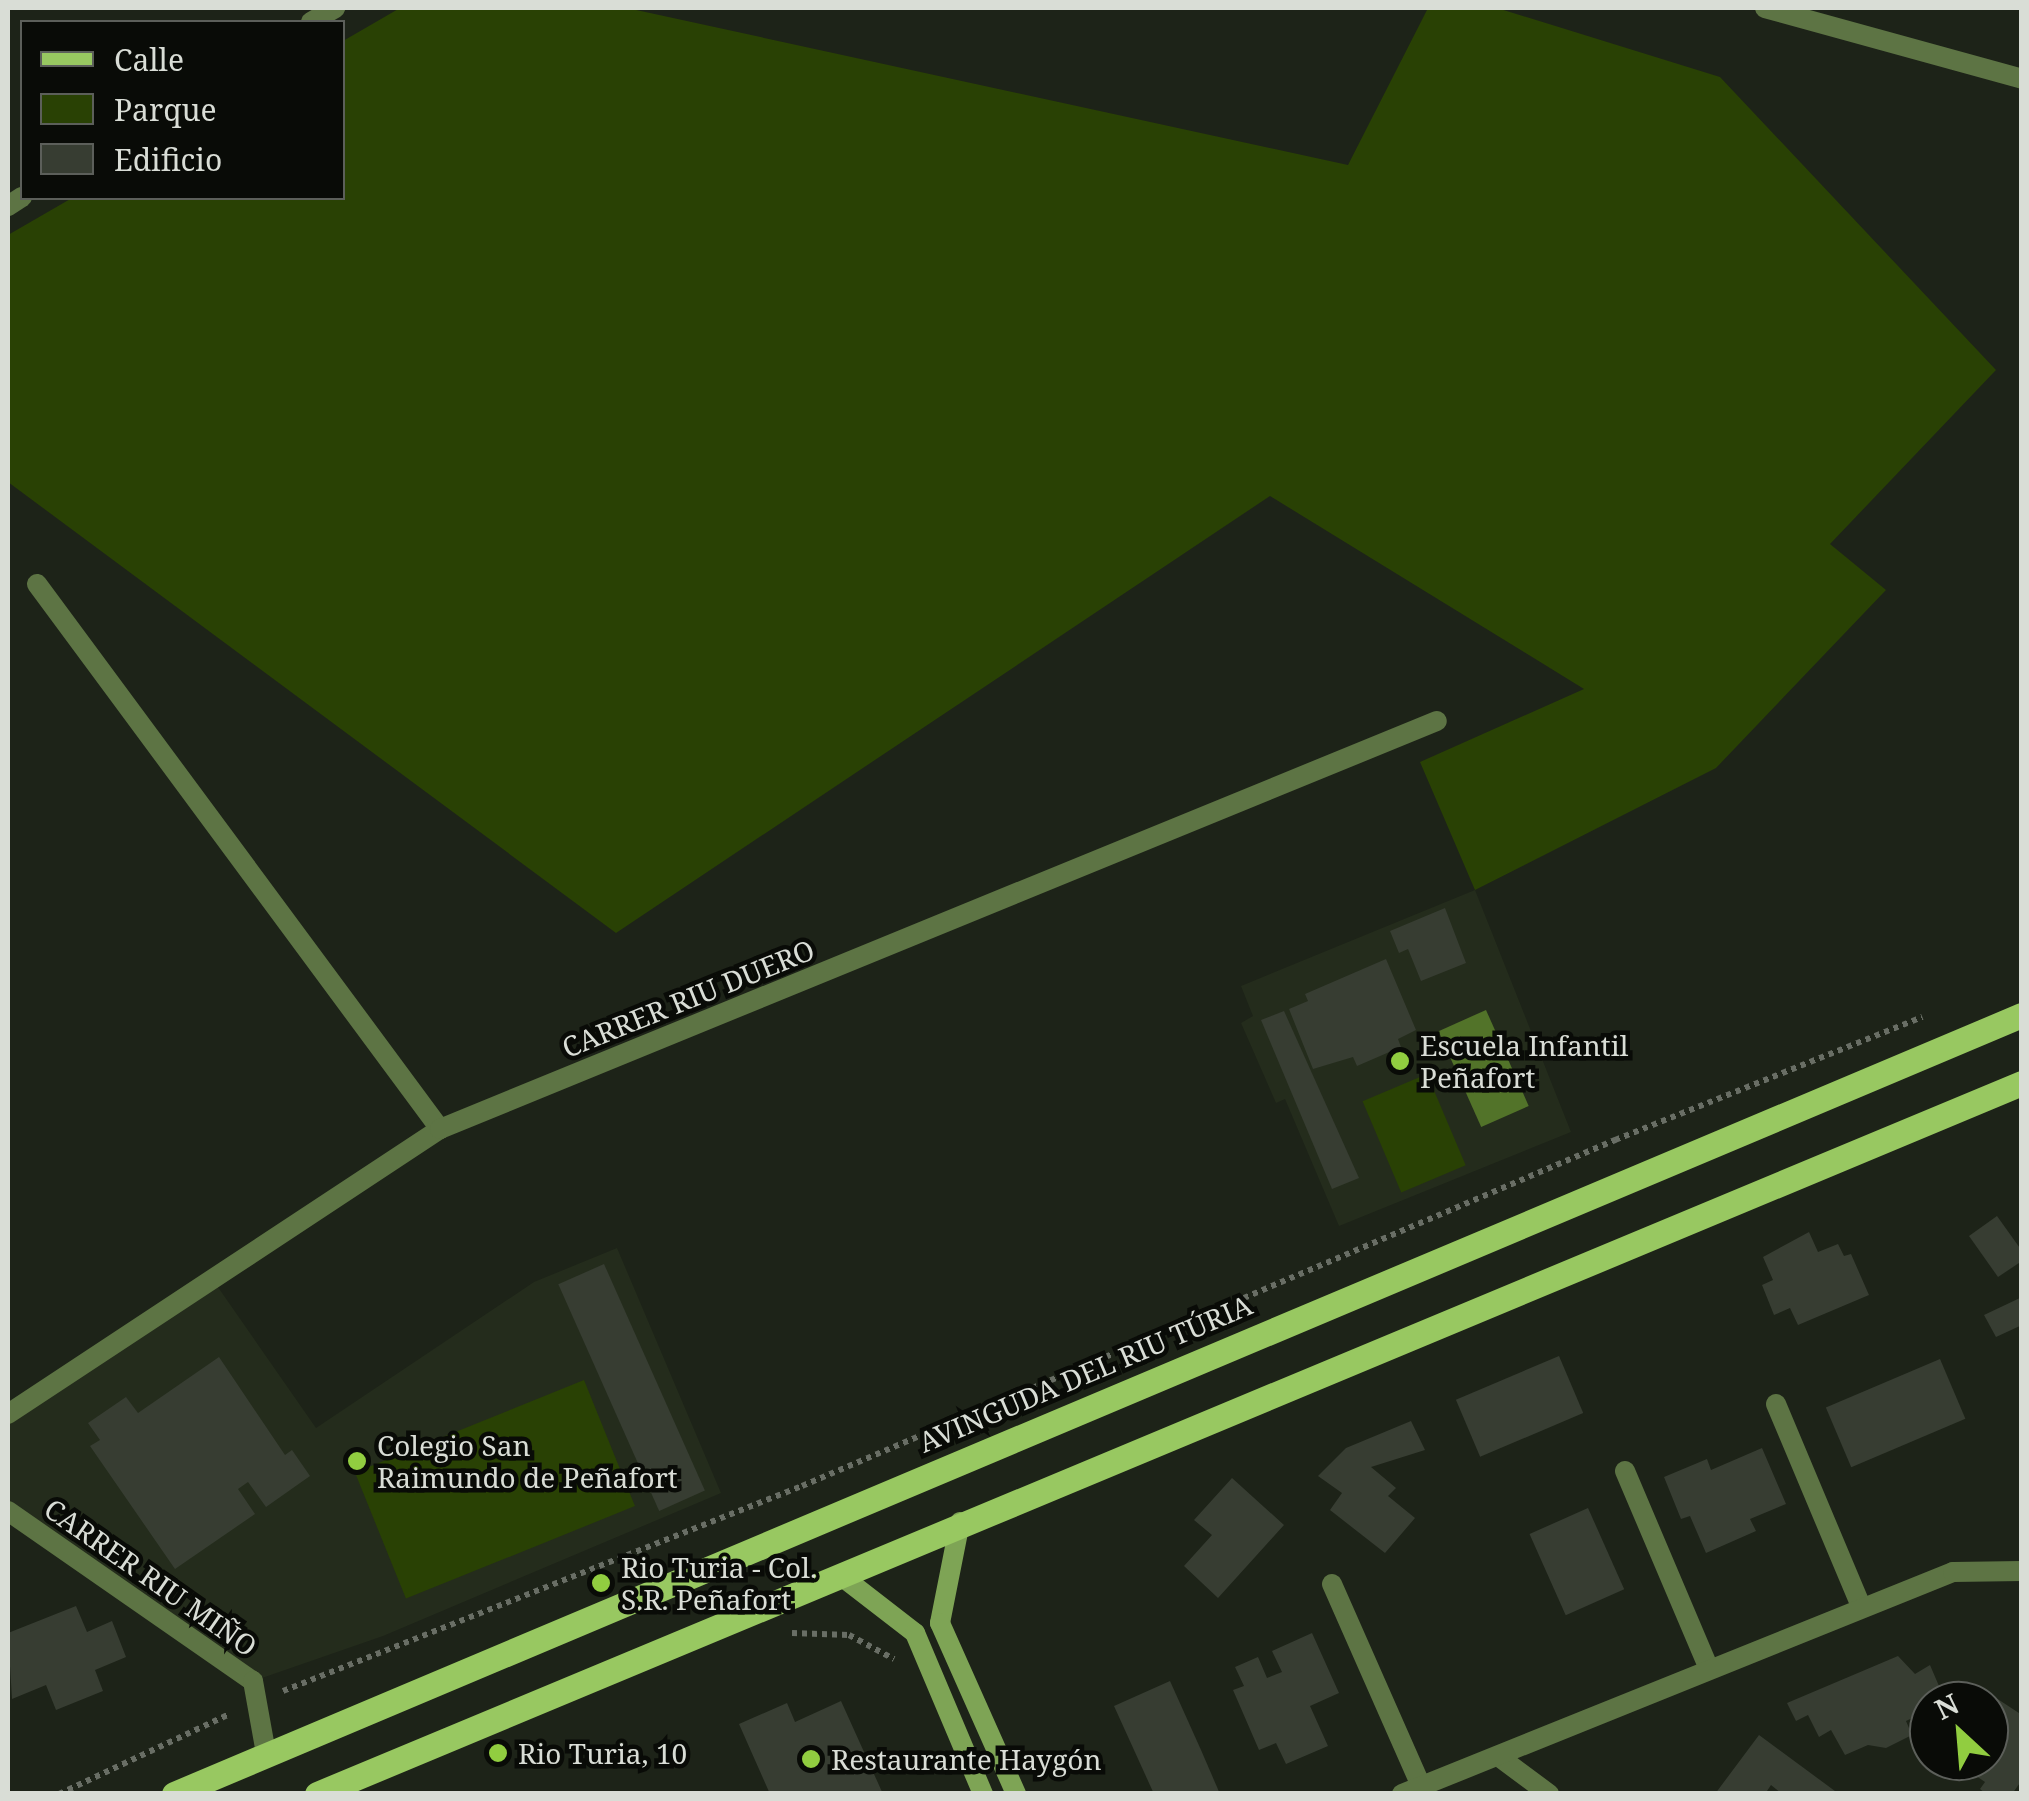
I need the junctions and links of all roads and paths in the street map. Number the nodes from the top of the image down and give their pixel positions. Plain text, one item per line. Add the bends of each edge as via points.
1 (1766, 8) edge
2 (2022, 80) edge
3 (37, 584) dead end
4 (1437, 721) dead end
5 (1929, 1014) dead end
6 (2022, 1016) edge
7 (2022, 1083) edge
8 (440, 1129) junction
9 (1776, 1404) dead end
10 (8, 1414) edge
11 (1625, 1471) dead end
12 (753, 1506) junction
13 (8, 1511) edge
14 (960, 1522) junction
15 (768, 1540) junction
16 (2022, 1571) edge
17 (840, 1575) junction
18 (1332, 1584) dead end
19 (763, 1606) junction
20 (1861, 1606) junction
21 (901, 1663) dead end
22 (1709, 1669) junction
23 (257, 1701) junction
24 (266, 1752) junction
25 (1498, 1756) junction
26 (1412, 1790) edge
27 (59, 1794) edge
28 (174, 1794) edge
29 (317, 1794) edge
30 (983, 1794) edge
31 (1016, 1794) edge
32 (1549, 1794) edge

1 - 2 street
3 - 8 street
4 - 8 street, CARRER RIU DUERO
5 - 12 path via 1614,1140
6 - 15 main road, AVINGUDA DEL RIU TÚRIA
7 - 14 main road via 1821,1172
8 - 10 street, CARRER RIU DUERO
9 - 20 street
11 - 22 street
12 - 15 path
12 - 23 path
13 - 23 street, CARRER RIU MIÑO via 253,1682
14 - 17 main road
14 - 31 street via 940,1622
15 - 24 main road, AVINGUDA DEL RIU TÚRIA
16 - 20 street via 1953,1572
17 - 19 main road
17 - 30 street via 915,1633
18 - 26 street
19 - 21 path via 773,1632 849,1634
19 - 29 main road
20 - 22 street
22 - 25 street
23 - 24 street, CARRER RIU MIÑO
23 - 27 path
24 - 28 main road, AVINGUDA DEL RIU TÚRIA
25 - 26 street
25 - 32 street

